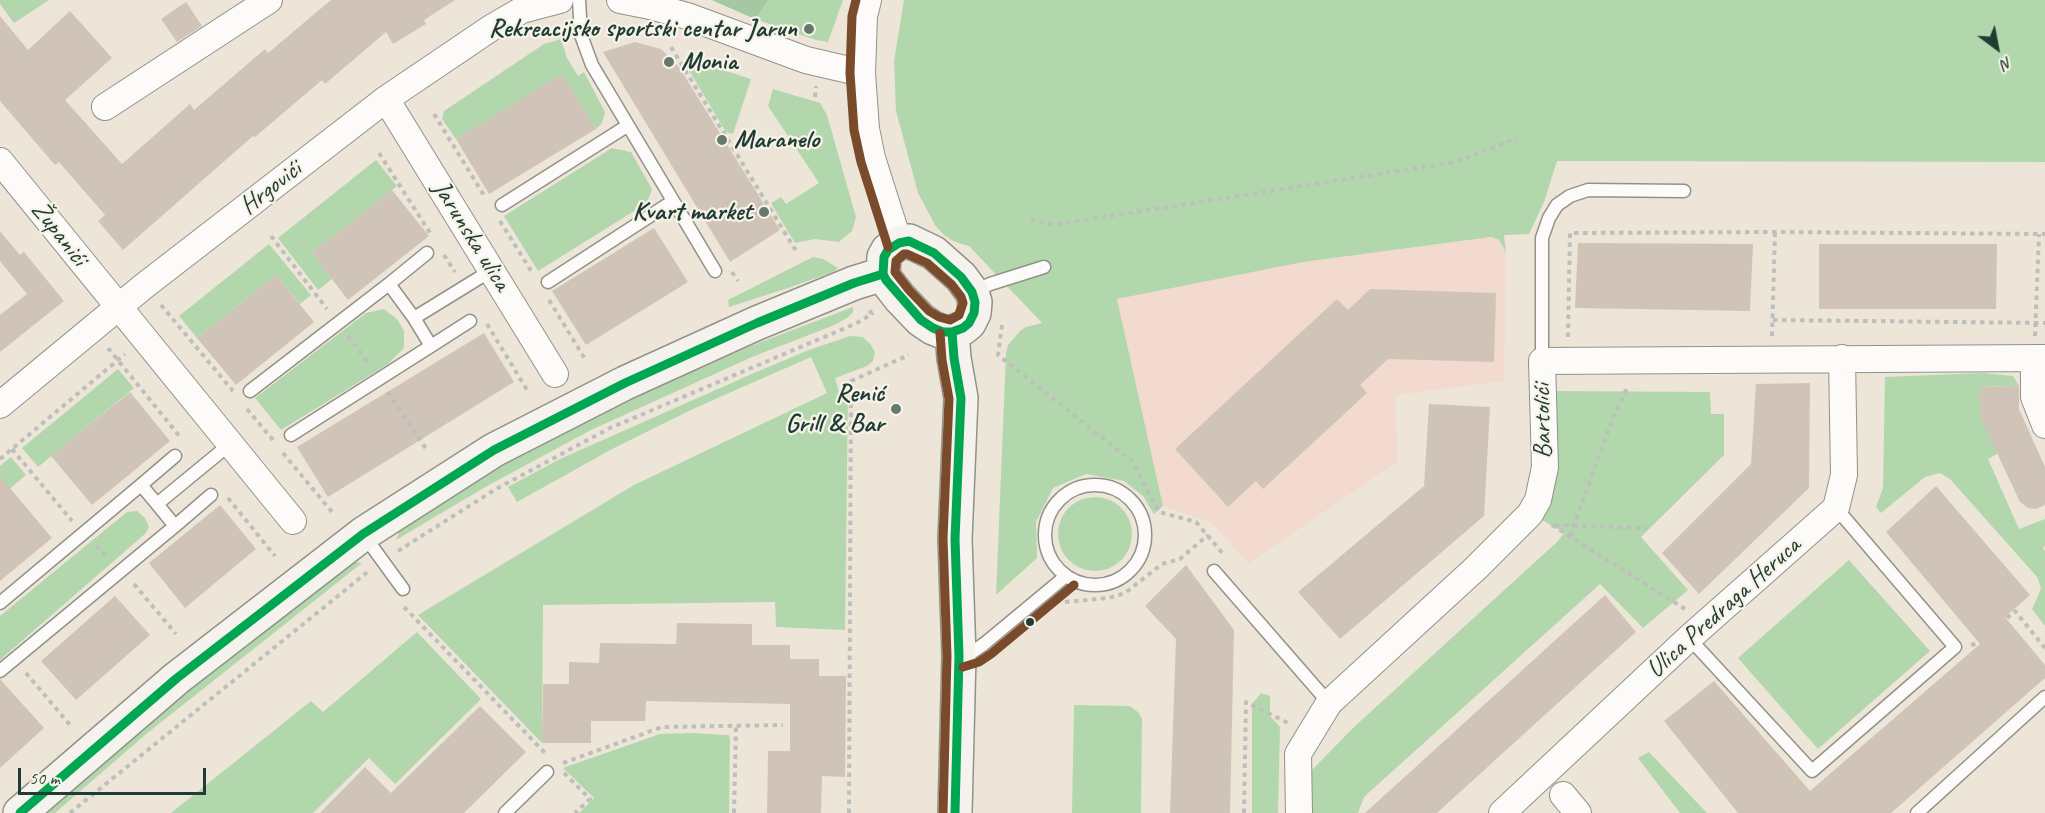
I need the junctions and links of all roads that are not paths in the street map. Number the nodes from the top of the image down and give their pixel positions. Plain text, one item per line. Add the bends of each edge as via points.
1 (269, 0) edge
2 (560, 0) edge
3 (579, 0) edge
4 (620, 0) edge
5 (867, 0) edge
6 (885, 0) edge
7 (862, 73) junction
8 (386, 99) junction
9 (105, 107) dead end
10 (627, 126) junction
11 (0, 161) edge
12 (1684, 191) dead end
13 (673, 201) junction
14 (496, 209) road end
15 (899, 243) junction
16 (427, 254) dead end
17 (1044, 267) dead end
18 (492, 270) junction
19 (715, 271) dead end
20 (883, 274) junction
21 (548, 282) dead end
22 (389, 284) junction
23 (972, 292) junction
24 (118, 308) junction
25 (414, 318) junction
26 (470, 321) dead end
27 (952, 332) junction
28 (431, 346) junction
29 (1842, 358) junction
30 (2040, 358) edge
31 (1542, 361) junction
32 (555, 374) dead end
33 (250, 391) dead end
34 (0, 405) edge
35 (2045, 425) edge
36 (291, 435) dead end
37 (230, 444) junction
38 (175, 456) dead end
39 (141, 485) junction
40 (211, 495) dead end
41 (157, 504) junction
42 (1836, 508) junction
43 (293, 521) dead end
44 (175, 526) junction
45 (363, 534) junction
46 (1214, 571) dead end
47 (1066, 576) junction
48 (403, 589) dead end
49 (0, 603) edge
50 (1698, 630) junction
51 (959, 656) junction
52 (0, 671) edge
53 (2045, 697) edge
54 (1329, 703) junction
55 (552, 769) road end
56 (20, 813) edge
57 (505, 813) edge
58 (955, 813) edge
59 (1299, 813) edge
60 (1502, 813) edge
61 (1917, 813) edge

1 - 9 street
2 - 8 street, Hrgovići via 522,10
3 - 10 lane via 580,36
4 - 7 street via 687,16 806,60
5 - 7 street
6 - 7 street
7 - 15 street via 872,158
8 - 18 street, Jarunska ulica
8 - 24 street, Hrgovići
10 - 13 lane
10 - 14 lane
11 - 24 street, Županići
12 - 31 lane via 1588,190 1557,205 1542,238
13 - 19 lane
13 - 21 lane
15 - 20 street via 884,257
15 - 23 street via 909,241 934,253
16 - 22 lane
17 - 23 lane
18 - 25 lane
18 - 32 street, Jarunska ulica
20 - 27 street via 921,320 943,332
20 - 45 street via 757,323 562,414 494,450
22 - 25 lane
22 - 33 lane
23 - 27 street via 974,313 969,323
24 - 34 street, Hrgovići
24 - 37 street
25 - 28 lane
26 - 28 lane
27 - 51 street via 961,398 955,539
28 - 36 lane
29 - 30 street, Bartolići
29 - 31 street, Bartolići
29 - 42 street via 1844,475
30 - 35 street via 2034,397
31 - 54 street, Bartolići via 1545,467 1538,500 1530,514
37 - 41 lane
37 - 43 street
38 - 39 lane
39 - 41 lane
39 - 49 lane
40 - 44 lane
41 - 44 lane
42 - 50 street, Ulica Predraga Heruca
42 - 50 lane via 1955,647 1812,771
44 - 52 lane
45 - 48 lane
45 - 56 street via 177,678
46 - 54 lane
47 - 47 lane via 1079,583 1108,584 1133,568 1141,556 1145,527 1131,499 1101,485 1069,492 1057,503 1048,517 1045,533 1054,565
47 - 51 lane via 984,644
50 - 60 street, Ulica Predraga Heruca
51 - 58 street
53 - 61 lane
54 - 59 street, Bartolići via 1298,754
55 - 57 lane

